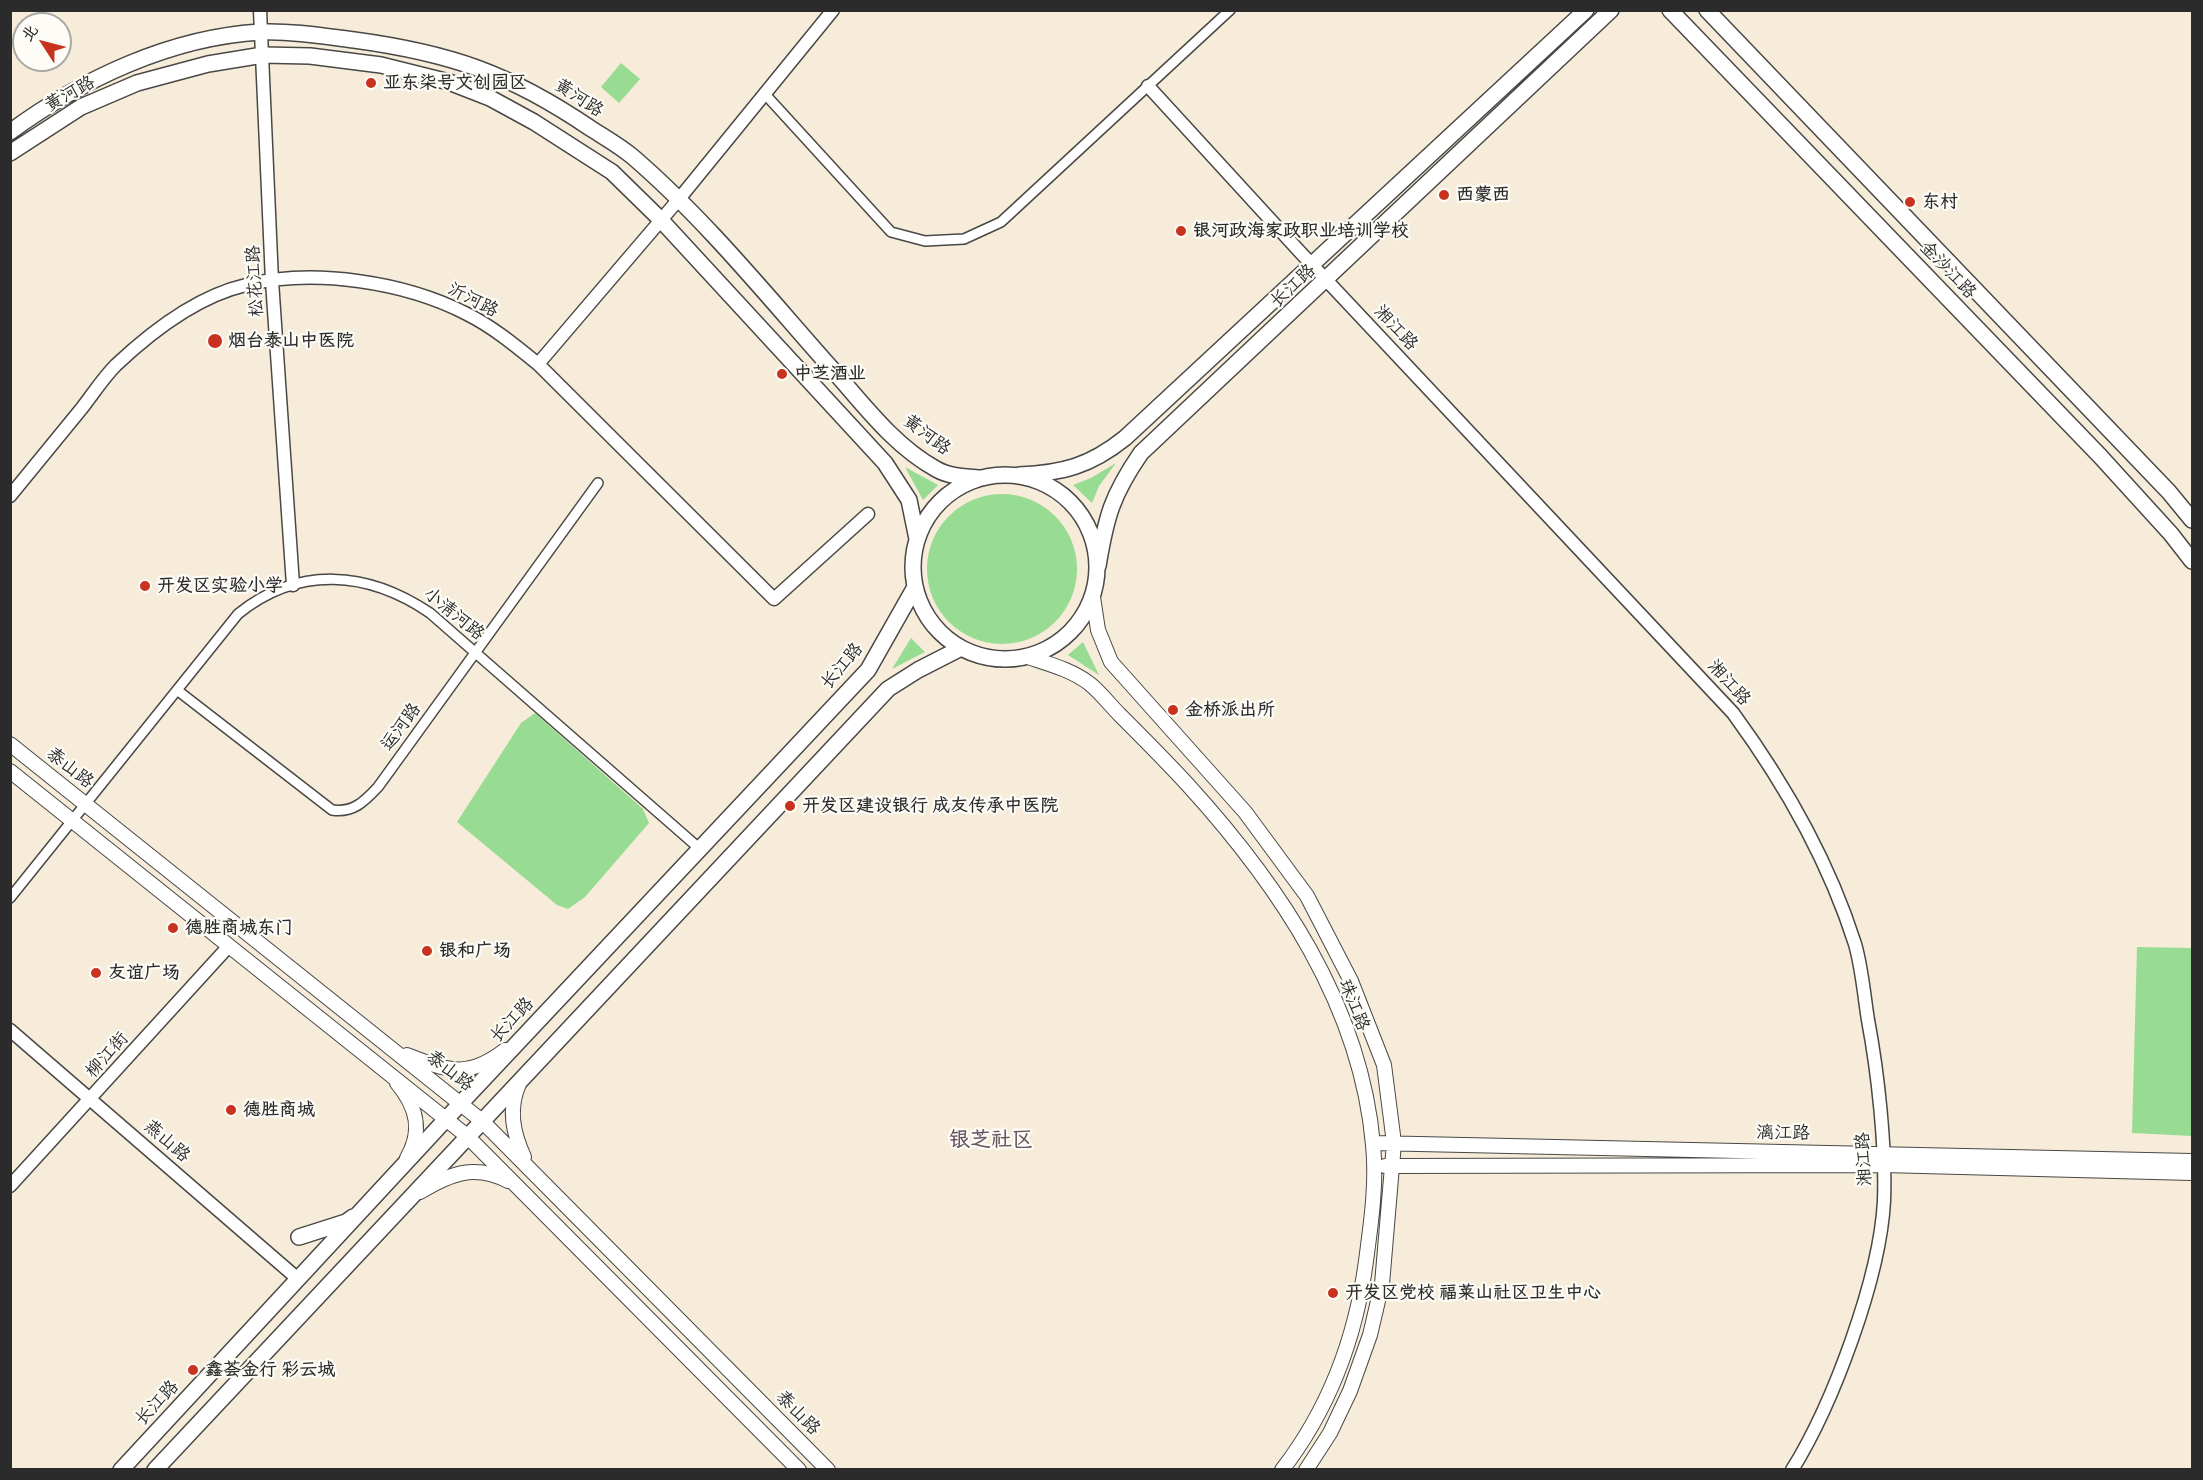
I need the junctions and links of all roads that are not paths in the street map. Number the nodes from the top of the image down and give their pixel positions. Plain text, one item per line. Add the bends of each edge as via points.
1 (260, 10) edge
2 (833, 10) edge
3 (1230, 10) edge
4 (1586, 10) edge
5 (1611, 10) edge
6 (1670, 10) edge
7 (1707, 10) edge
8 (261, 32) junction
9 (263, 55) junction
10 (1148, 86) junction
11 (764, 93) junction
12 (10, 132) edge
13 (10, 153) edge
14 (679, 199) junction
15 (660, 219) junction
16 (1312, 265) junction
17 (272, 280) junction
18 (1327, 280) junction
19 (538, 364) junction
20 (1019, 475) junction
21 (981, 478) junction
22 (598, 483) dead end
23 (10, 496) edge
24 (868, 514) dead end
25 (2193, 520) edge
26 (917, 540) junction
27 (2193, 561) edge
28 (1098, 566) junction
29 (293, 585) junction
30 (915, 587) junction
31 (1093, 597) junction
32 (961, 648) junction
33 (475, 652) junction
34 (1028, 657) junction
35 (177, 690) junction
36 (10, 744) edge
37 (10, 771) edge
38 (86, 804) junction
39 (73, 820) junction
40 (700, 849) junction
41 (10, 898) edge
42 (228, 946) junction
43 (10, 1030) edge
44 (526, 1034) junction
45 (394, 1050) junction
46 (382, 1066) junction
47 (527, 1072) junction
48 (92, 1099) junction
49 (461, 1103) junction
50 (447, 1118) junction
51 (482, 1121) junction
52 (467, 1136) junction
53 (1373, 1143) junction
54 (1394, 1143) junction
55 (1882, 1159) junction
56 (2193, 1161) edge
57 (403, 1165) junction
58 (1374, 1166) junction
59 (1393, 1166) junction
60 (531, 1170) junction
61 (2193, 1173) edge
62 (10, 1186) edge
63 (516, 1186) junction
64 (408, 1199) junction
65 (360, 1212) junction
66 (299, 1237) dead end
67 (298, 1279) junction
68 (122, 1470) edge
69 (154, 1470) edge
70 (799, 1470) edge
71 (828, 1470) edge
72 (1282, 1470) edge
73 (1306, 1470) edge
74 (1792, 1470) edge

1 - 8 street, 松花江路
2 - 11 street
3 - 10 street
4 - 16 main road, 长江路
5 - 18 main road, 长江路
6 - 27 main road, 金沙江路 via 2100,456
7 - 25 main road, 金沙江路
8 - 9 street, 松花江路
8 - 12 main road, 黄河路 via 204,41 136,60 86,84
8 - 14 main road, 黄河路 via 382,44 454,58 499,75 549,100 631,155
9 - 13 main road, 黄河路 via 208,64 137,83 81,107
9 - 15 main road, 黄河路 via 381,65 449,82 490,98 612,172
9 - 17 street, 松花江路
10 - 11 street via 1002,222 964,239 925,241 891,232
10 - 16 street, 湘江路
11 - 14 street
14 - 15 street
14 - 21 main road, 黄河路 via 887,430 937,470 958,477
15 - 19 street
15 - 26 main road, 黄河路 via 885,463 909,500
16 - 18 street, 湘江路
16 - 20 main road, 长江路 via 1107,453 1088,464 1052,474
17 - 19 street, 沂河路 via 318,276 426,297 468,314
17 - 23 street, 沂河路 via 245,285 208,300 162,327 115,366
17 - 29 street, 松花江路
18 - 28 main road, 长江路 via 1141,453 1108,510
18 - 55 street, 湘江路 via 1733,713 1773,767 1813,839 1855,946 1874,1054
19 - 24 street, 沂河路 via 774,599
20 - 21 main road
20 - 28 main road via 1038,480 1069,500 1088,525
21 - 26 main road via 956,489 940,502
22 - 33 street, 运河路
26 - 30 main road
28 - 31 main road
29 - 33 street, 小清河路 via 319,579 374,584 430,613
29 - 35 street, 小清河路 via 259,597 238,614
30 - 32 main road via 927,617
30 - 40 main road, 长江路 via 868,670
31 - 34 main road via 1084,615 1063,639
31 - 54 main road via 1098,630 1110,662 1245,813 1307,896 1351,981 1384,1065
32 - 34 main road via 991,658
32 - 47 main road via 888,689
33 - 35 street, 运河路 via 378,787 361,805 344,812 332,810 319,801
33 - 40 street, 小清河路
34 - 53 main road, 珠江路 via 1063,669 1089,684 1182,779 1261,871 1286,907 1329,987 1359,1065
35 - 38 street, 小清河路
36 - 38 main road, 泰山路
37 - 39 main road
38 - 39 street, 小清河路
38 - 45 main road, 泰山路
39 - 41 street, 小清河路
39 - 42 main road
40 - 44 main road, 长江路
42 - 46 main road
42 - 48 street, 柳江街
43 - 48 street, 燕山路
44 - 45 main road via 484,1064 459,1072
44 - 49 main road, 长江路
45 - 49 main road, 泰山路
46 - 50 main road
46 - 57 main road via 402,1090 417,1119 416,1138
47 - 51 main road
47 - 60 main road via 513,1100 513,1119 515,1137
48 - 62 street, 柳江街
48 - 67 street, 燕山路
49 - 50 main road, 长江路
49 - 51 main road, 泰山路
50 - 52 main road
50 - 57 main road, 长江路
51 - 52 main road
51 - 60 main road, 泰山路
52 - 63 main road
52 - 64 main road
53 - 54 main road, 漓江路
53 - 58 main road, 珠江路
54 - 55 main road, 漓江路
54 - 59 main road
55 - 56 main road, 漓江路
55 - 59 main road, 漓江路
55 - 61 main road, 漓江路
55 - 74 street, 湘江路 via 1884,1202 1863,1304 1827,1400
57 - 65 main road, 长江路
58 - 59 main road, 漓江路
58 - 72 main road, 珠江路 via 1362,1291 1350,1337 1319,1413
59 - 73 main road via 1382,1284 1370,1335 1350,1391
60 - 71 main road, 泰山路
63 - 64 main road via 486,1172 468,1170 449,1175
63 - 70 main road
64 - 69 main road
65 - 66 main road via 346,1222
65 - 67 main road, 长江路
67 - 68 main road, 长江路

